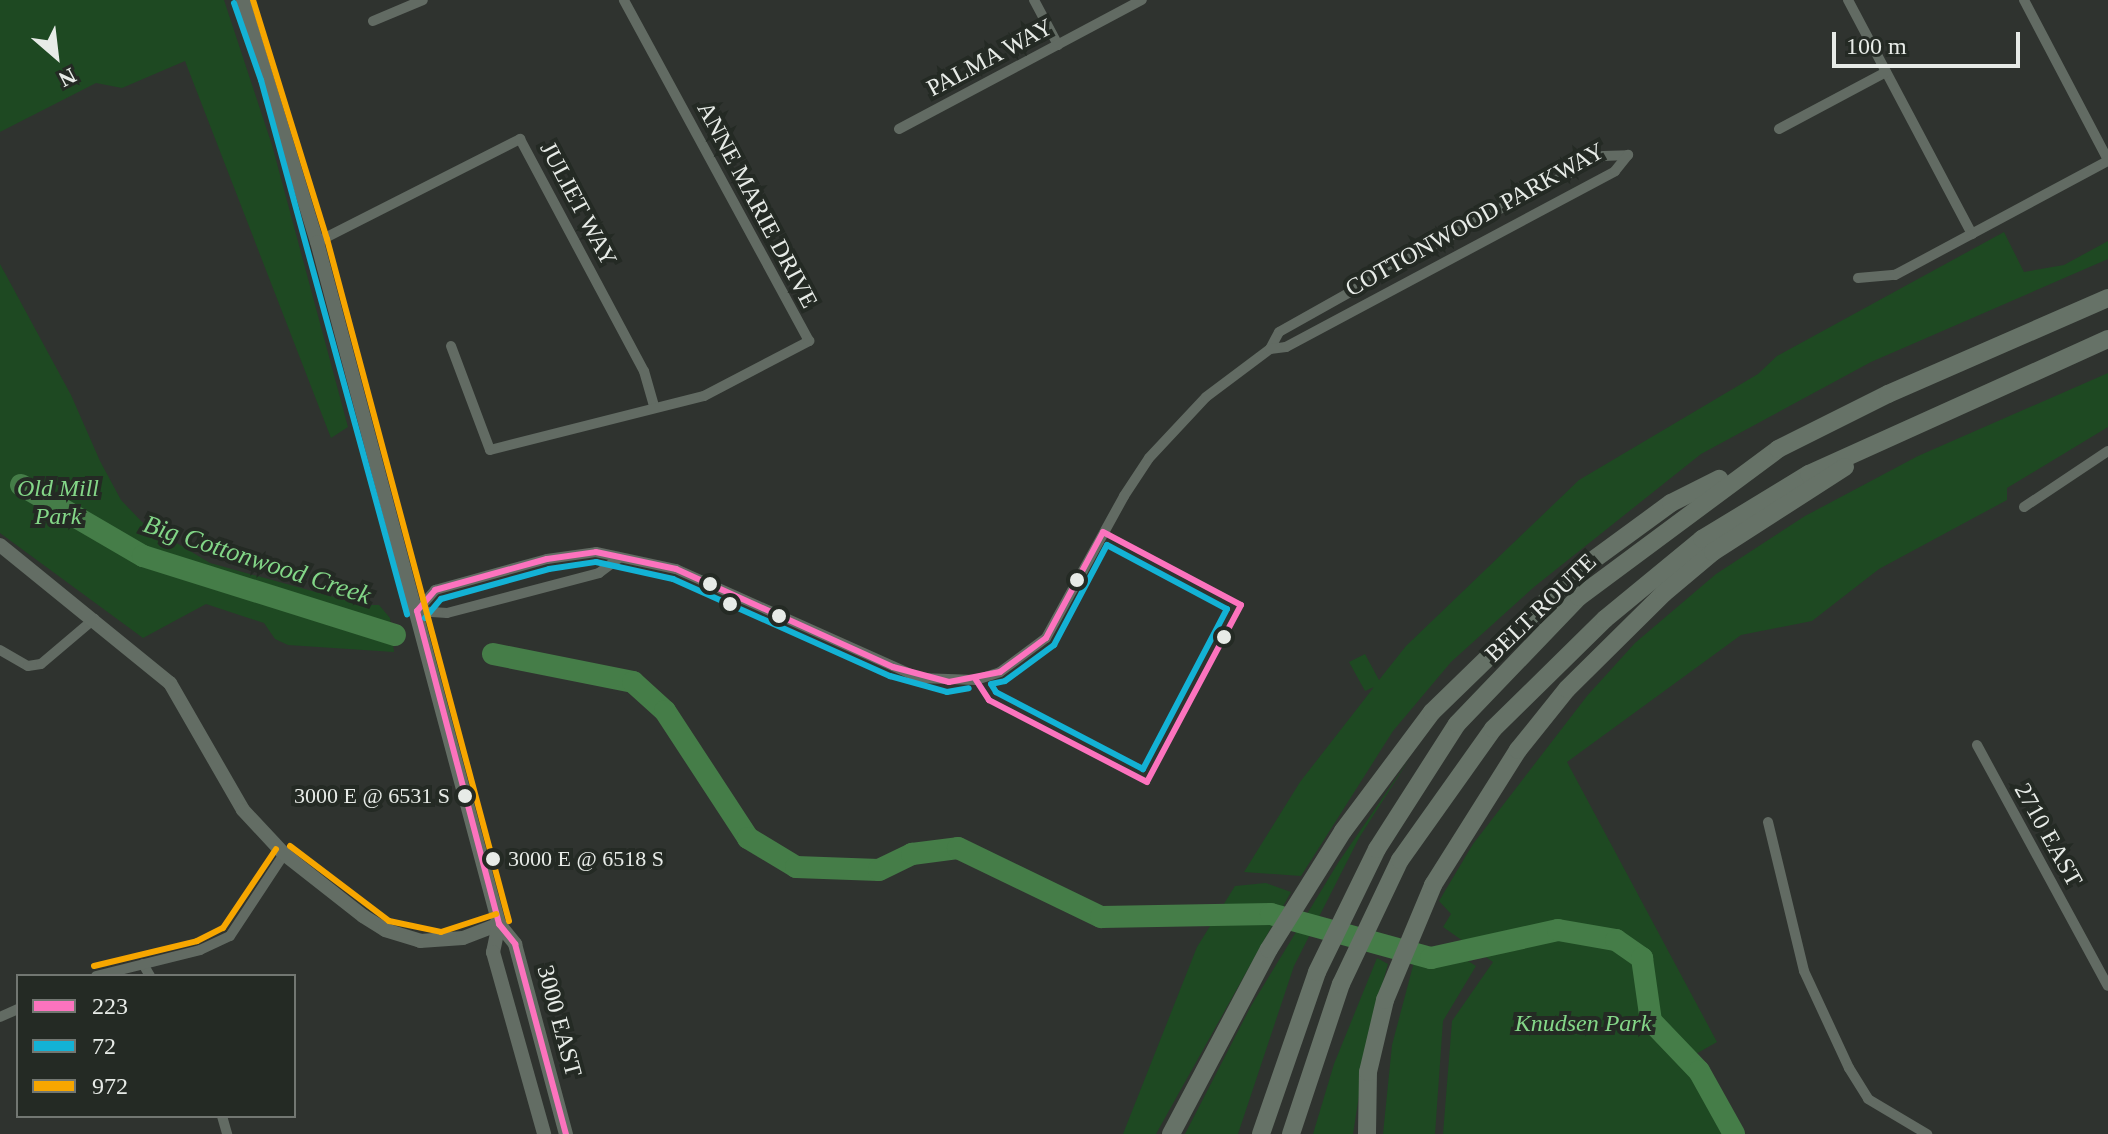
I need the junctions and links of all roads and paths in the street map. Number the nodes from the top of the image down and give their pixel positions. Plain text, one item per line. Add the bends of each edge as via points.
1 (243, 0) edge
2 (423, 0) edge
3 (624, 0) edge
4 (1034, 0) edge
5 (1142, 0) edge
6 (1848, 0) edge
7 (2024, 0) edge
8 (373, 21) dead end
9 (1058, 45) junction
10 (1886, 72) junction
11 (899, 129) dead end
12 (1779, 129) dead end
13 (2108, 161) edge
14 (1972, 234) junction
15 (317, 242) junction
16 (1858, 278) dead end
17 (2108, 298) edge
18 (2108, 339) edge
19 (451, 346) dead end
20 (1270, 349) junction
21 (654, 406) junction
22 (1915, 423) junction
23 (1778, 449) junction
24 (2108, 451) edge
25 (2024, 507) dead end
26 (0, 545) edge
27 (619, 558) junction
28 (417, 611) junction
29 (94, 619) junction
30 (0, 650) edge
31 (1977, 745) dead end
32 (1768, 822) dead end
33 (284, 854) junction
34 (499, 924) junction
35 (143, 964) junction
36 (104, 974) edge
37 (149, 974) edge
38 (2108, 986) edge
39 (544, 1134) edge
40 (566, 1134) edge
41 (1171, 1134) edge
42 (1261, 1134) edge
43 (1291, 1134) edge
44 (1367, 1134) edge
45 (1927, 1134) edge

1 - 15 main road, 3000 EAST via 271,77
2 - 8 street
3 - 21 street, ANNE MARIE DRIVE via 809,341 704,396
4 - 9 street
5 - 9 street, PALMA WAY
6 - 10 street
7 - 13 street
9 - 11 street, PALMA WAY
10 - 12 street
10 - 14 street
13 - 14 street
14 - 16 street via 1895,275
15 - 21 street, JULIET WAY via 520,139 644,371
15 - 28 main road, 3000 EAST
17 - 23 highway, BELT ROUTE via 1888,394
18 - 22 highway
19 - 21 street, ANNE MARIE DRIVE via 490,450
20 - 20 street, COTTONWOOD PARKWAY via 1286,347 1615,171 1628,155 1603,156 1474,223 1279,332
20 - 27 street, COTTONWOOD PARKWAY via 1206,397 1149,458 1046,638 1024,657 976,680 920,678 701,579
22 - 43 highway via 1809,474 1702,539 1605,619 1493,729 1400,860 1341,984
22 - 44 highway via 1713,552 1618,635 1518,750 1433,885 1385,1000 1368,1072
23 - 41 highway via 1671,503 1574,574 1432,712 1343,831 1269,949
23 - 42 highway, BELT ROUTE via 1579,597 1457,724 1377,849 1317,972
24 - 25 street
26 - 29 main road
27 - 28 street via 599,573 447,613
27 - 28 street, COTTONWOOD PARKWAY via 596,552 547,559 435,590
28 - 34 main road, 3000 EAST
29 - 30 street via 41,664 15,661
29 - 33 main road via 170,683 243,810
31 - 38 street, 2710 EAST
32 - 45 street via 1800,961 1849,1068 1868,1099
33 - 34 main road via 385,930 441,942
33 - 35 street via 230,936 200,950
34 - 39 main road, 3000 EAST via 493,952
34 - 40 main road, 3000 EAST via 515,944
35 - 36 street
35 - 37 street

